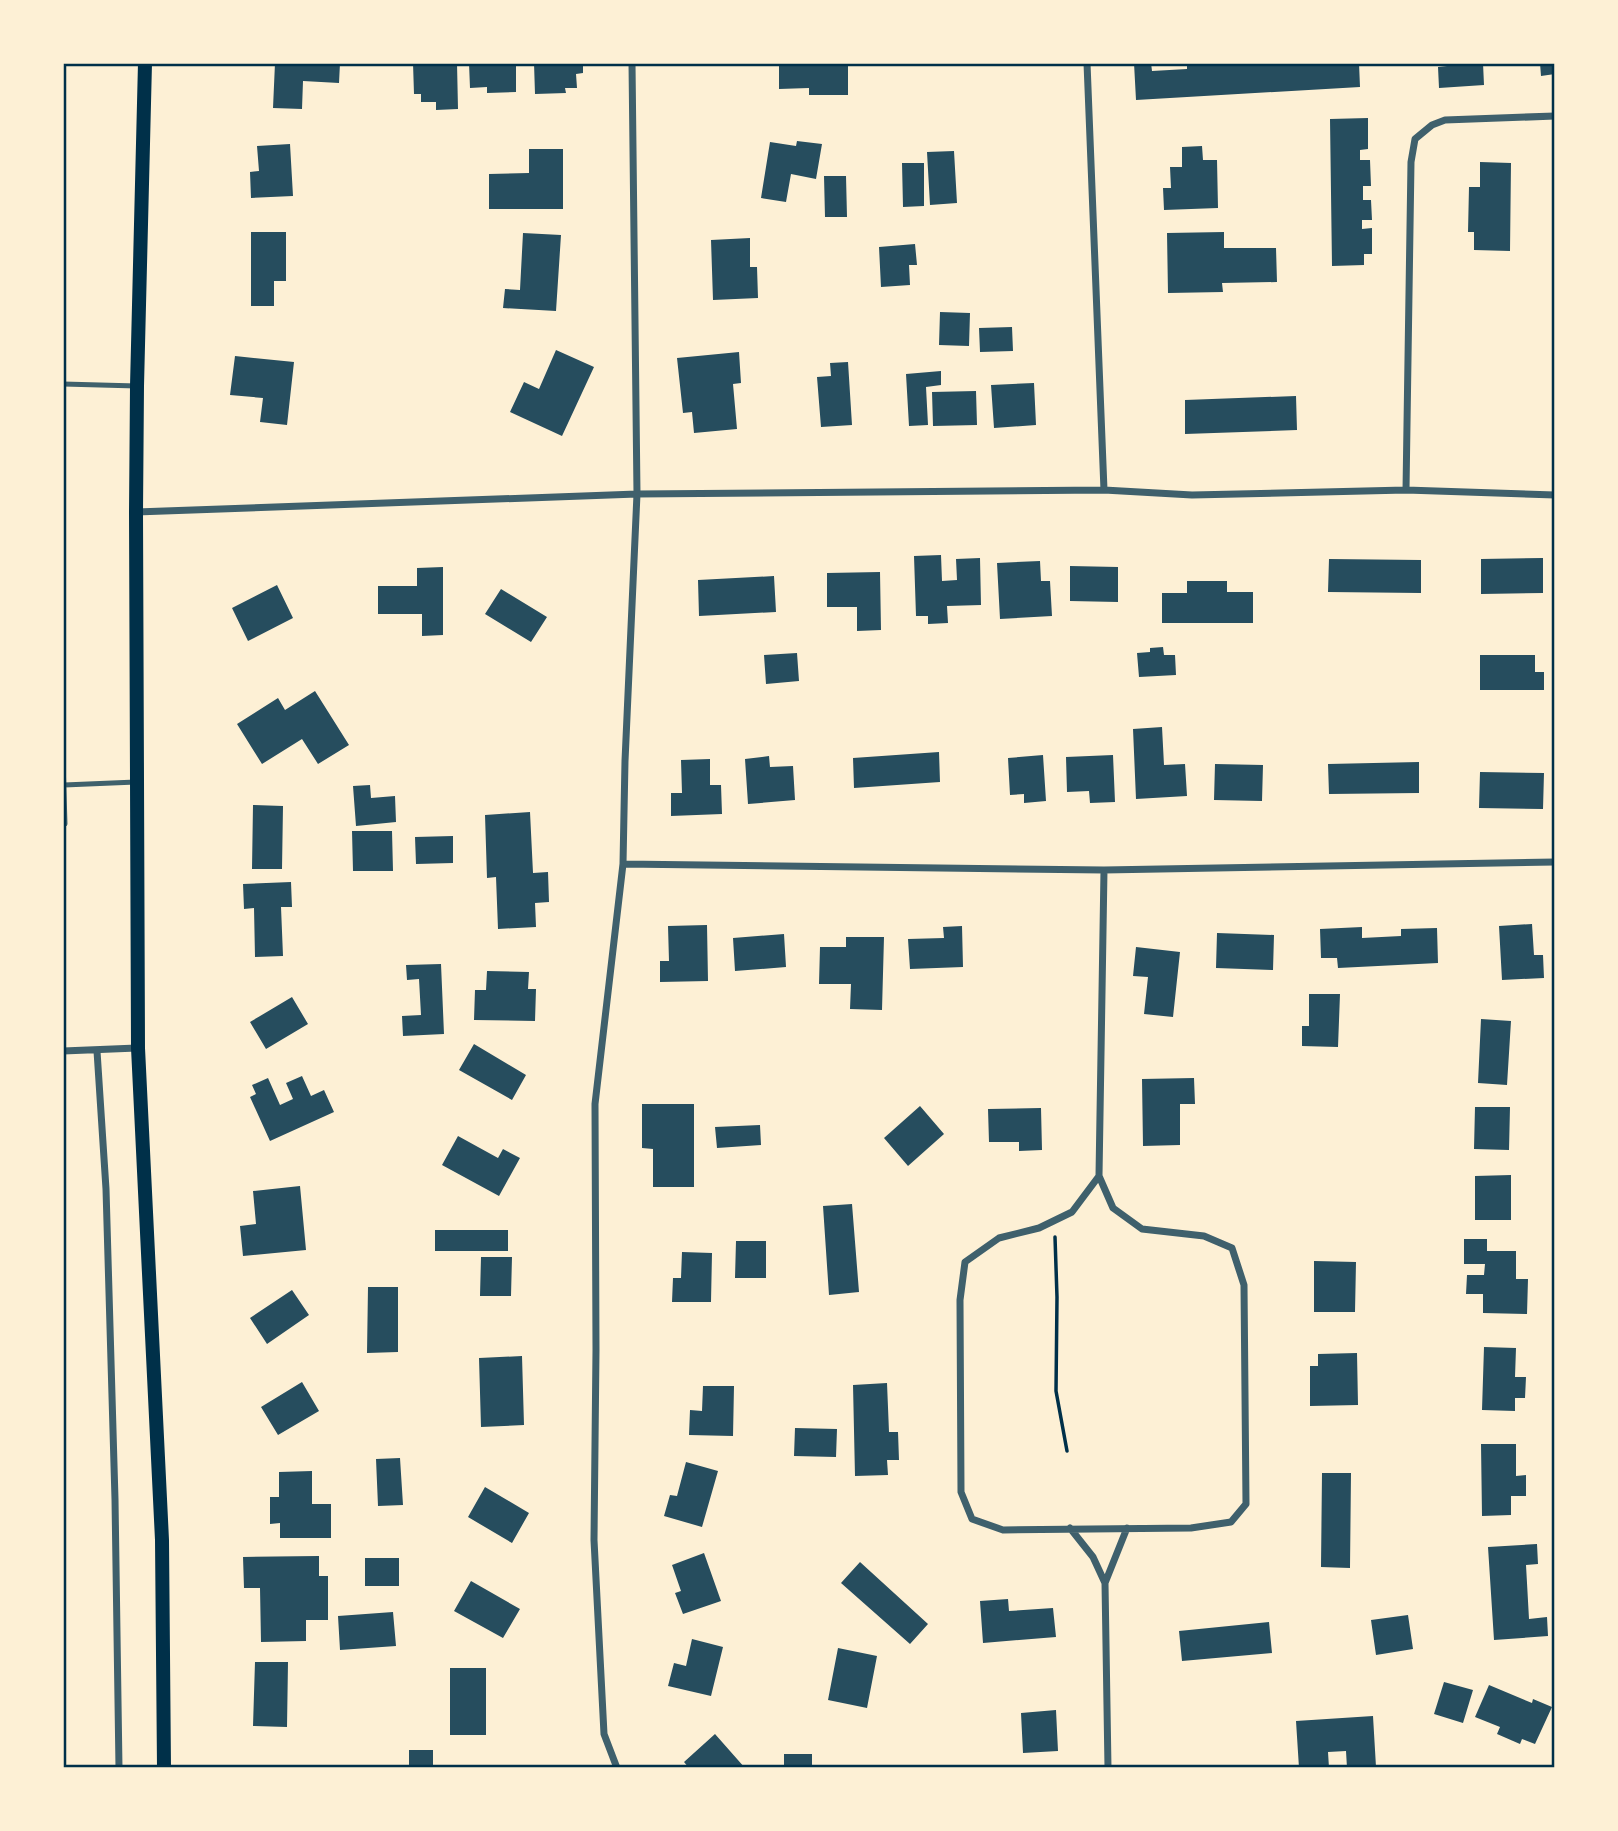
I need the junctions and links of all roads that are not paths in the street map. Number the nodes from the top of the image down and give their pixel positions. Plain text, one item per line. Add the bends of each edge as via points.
1 (145, 63) edge
2 (632, 63) edge
3 (1087, 63) edge
4 (1555, 116) edge
5 (63, 384) edge
6 (137, 386) junction
7 (1104, 490) junction
8 (1406, 490) junction
9 (637, 494) junction
10 (1555, 495) edge
11 (136, 512) junction
12 (63, 761) edge
13 (136, 782) junction
14 (64, 785) edge
15 (65, 824) dead end
16 (1555, 862) edge
17 (623, 863) junction
18 (1104, 870) junction
19 (138, 1048) junction
20 (63, 1051) edge
21 (97, 1051) junction
22 (1099, 1176) junction
23 (1070, 1528) junction
24 (1127, 1528) junction
25 (1105, 1583) junction
26 (119, 1768) edge
27 (164, 1768) edge
28 (617, 1768) edge
29 (1108, 1768) edge

1 - 6 main road
2 - 9 street
3 - 7 street
4 - 8 street via 1445,120 1415,139
5 - 6 lane
6 - 11 main road
7 - 8 street via 1192,495
7 - 9 street
8 - 10 street
9 - 11 street
9 - 17 street
11 - 13 main road
12 - 14 lane
13 - 14 lane
13 - 19 main road
14 - 15 lane
16 - 18 street
17 - 18 street
17 - 28 street via 595,1104 594,1540 604,1734
18 - 22 street
19 - 21 street
19 - 27 main road via 162,1540
20 - 21 street
21 - 26 street via 107,1216
22 - 23 street via 1072,1212 1039,1228 999,1238 965,1262 960,1300 961,1492 972,1519 1003,1530
22 - 24 street via 1113,1208 1142,1229 1204,1236 1232,1248 1244,1285 1246,1504 1231,1522 1191,1528
23 - 24 street
23 - 25 street via 1093,1557
24 - 25 street
25 - 29 street

